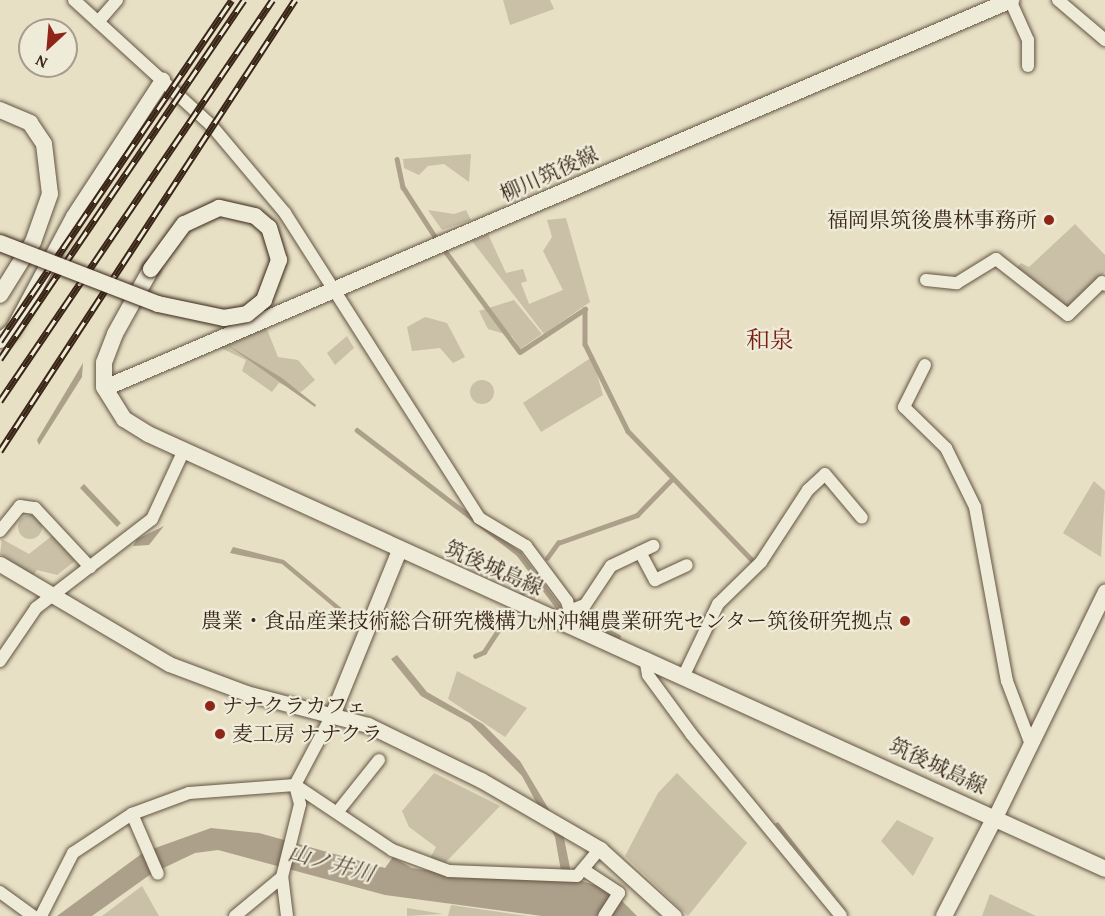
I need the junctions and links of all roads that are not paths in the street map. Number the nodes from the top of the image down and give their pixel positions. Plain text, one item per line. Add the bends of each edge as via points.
1 (74, 0) edge
2 (117, 0) edge
3 (1010, 0) edge
4 (1058, 0) edge
5 (98, 22) junction
6 (1105, 40) edge
7 (1028, 66) dead end
8 (162, 81) junction
9 (0, 110) edge
10 (0, 243) edge
11 (926, 280) dead end
12 (1105, 285) edge
13 (331, 291) junction
14 (0, 295) edge
15 (0, 340) edge
16 (925, 365) dead end
17 (105, 388) junction
18 (184, 450) junction
19 (862, 518) dead end
20 (0, 531) edge
21 (653, 546) dead end
22 (399, 550) junction
23 (640, 552) junction
24 (0, 564) edge
25 (687, 565) dead end
26 (90, 567) junction
27 (1105, 591) edge
28 (52, 597) junction
29 (569, 611) junction
30 (573, 628) junction
31 (645, 658) junction
32 (0, 661) edge
33 (684, 675) junction
34 (332, 715) junction
35 (1030, 742) junction
36 (379, 760) dead end
37 (296, 784) junction
38 (339, 810) junction
39 (132, 814) junction
40 (994, 817) junction
41 (600, 849) junction
42 (1105, 869) edge
43 (584, 870) junction
44 (283, 872) junction
45 (158, 874) dead end
46 (0, 892) edge
47 (33, 916) edge
48 (41, 916) edge
49 (235, 916) edge
50 (287, 916) edge
51 (603, 916) edge
52 (674, 916) edge
53 (841, 916) edge
54 (944, 916) edge

1 - 5 street
2 - 5 street
3 - 7 street via 1028,40
3 - 13 main road, 柳川筑後線
4 - 6 street
5 - 8 street
8 - 13 street via 211,125 266,188
8 - 15 street via 73,216 12,330
9 - 14 main road via 30,123 44,144 51,194 44,219
10 - 17 main road, bridge via 158,304 224,318 247,314 264,300 279,260 269,228 255,216 219,208 184,224 151,269 115,334 104,363
11 - 12 street via 957,284 996,260 1068,315 1102,282
13 - 17 main road, 柳川筑後線
13 - 29 street via 479,518 526,546
16 - 35 street via 904,406 946,448 975,507 1007,681
17 - 18 main road, 筑後城島線 via 124,418
18 - 22 main road, 筑後城島線
18 - 26 street via 152,519
19 - 33 street via 825,474 808,490 761,562 718,604
20 - 26 street via 20,506 35,508
21 - 23 street
22 - 30 main road, 筑後城島線
22 - 34 street
23 - 25 street via 655,580
23 - 29 street via 611,566 585,605
24 - 28 street
26 - 28 street
27 - 35 street
28 - 32 street via 36,608
28 - 34 street via 169,664 246,693
29 - 30 street
30 - 31 main road, 筑後城島線
31 - 33 main road, 筑後城島線
31 - 53 street via 648,675 692,735
33 - 40 main road, 筑後城島線
34 - 37 street
34 - 41 street via 368,725 440,760
35 - 40 street
36 - 38 street
37 - 38 street
37 - 39 street via 189,793
37 - 44 street via 300,804
38 - 43 street via 392,850 449,871 577,876
39 - 45 street
39 - 48 street via 73,853
40 - 42 main road, 筑後城島線
40 - 54 main road
41 - 43 street
41 - 52 street
43 - 51 street via 614,885 617,901
44 - 49 street
44 - 50 street
46 - 47 street

